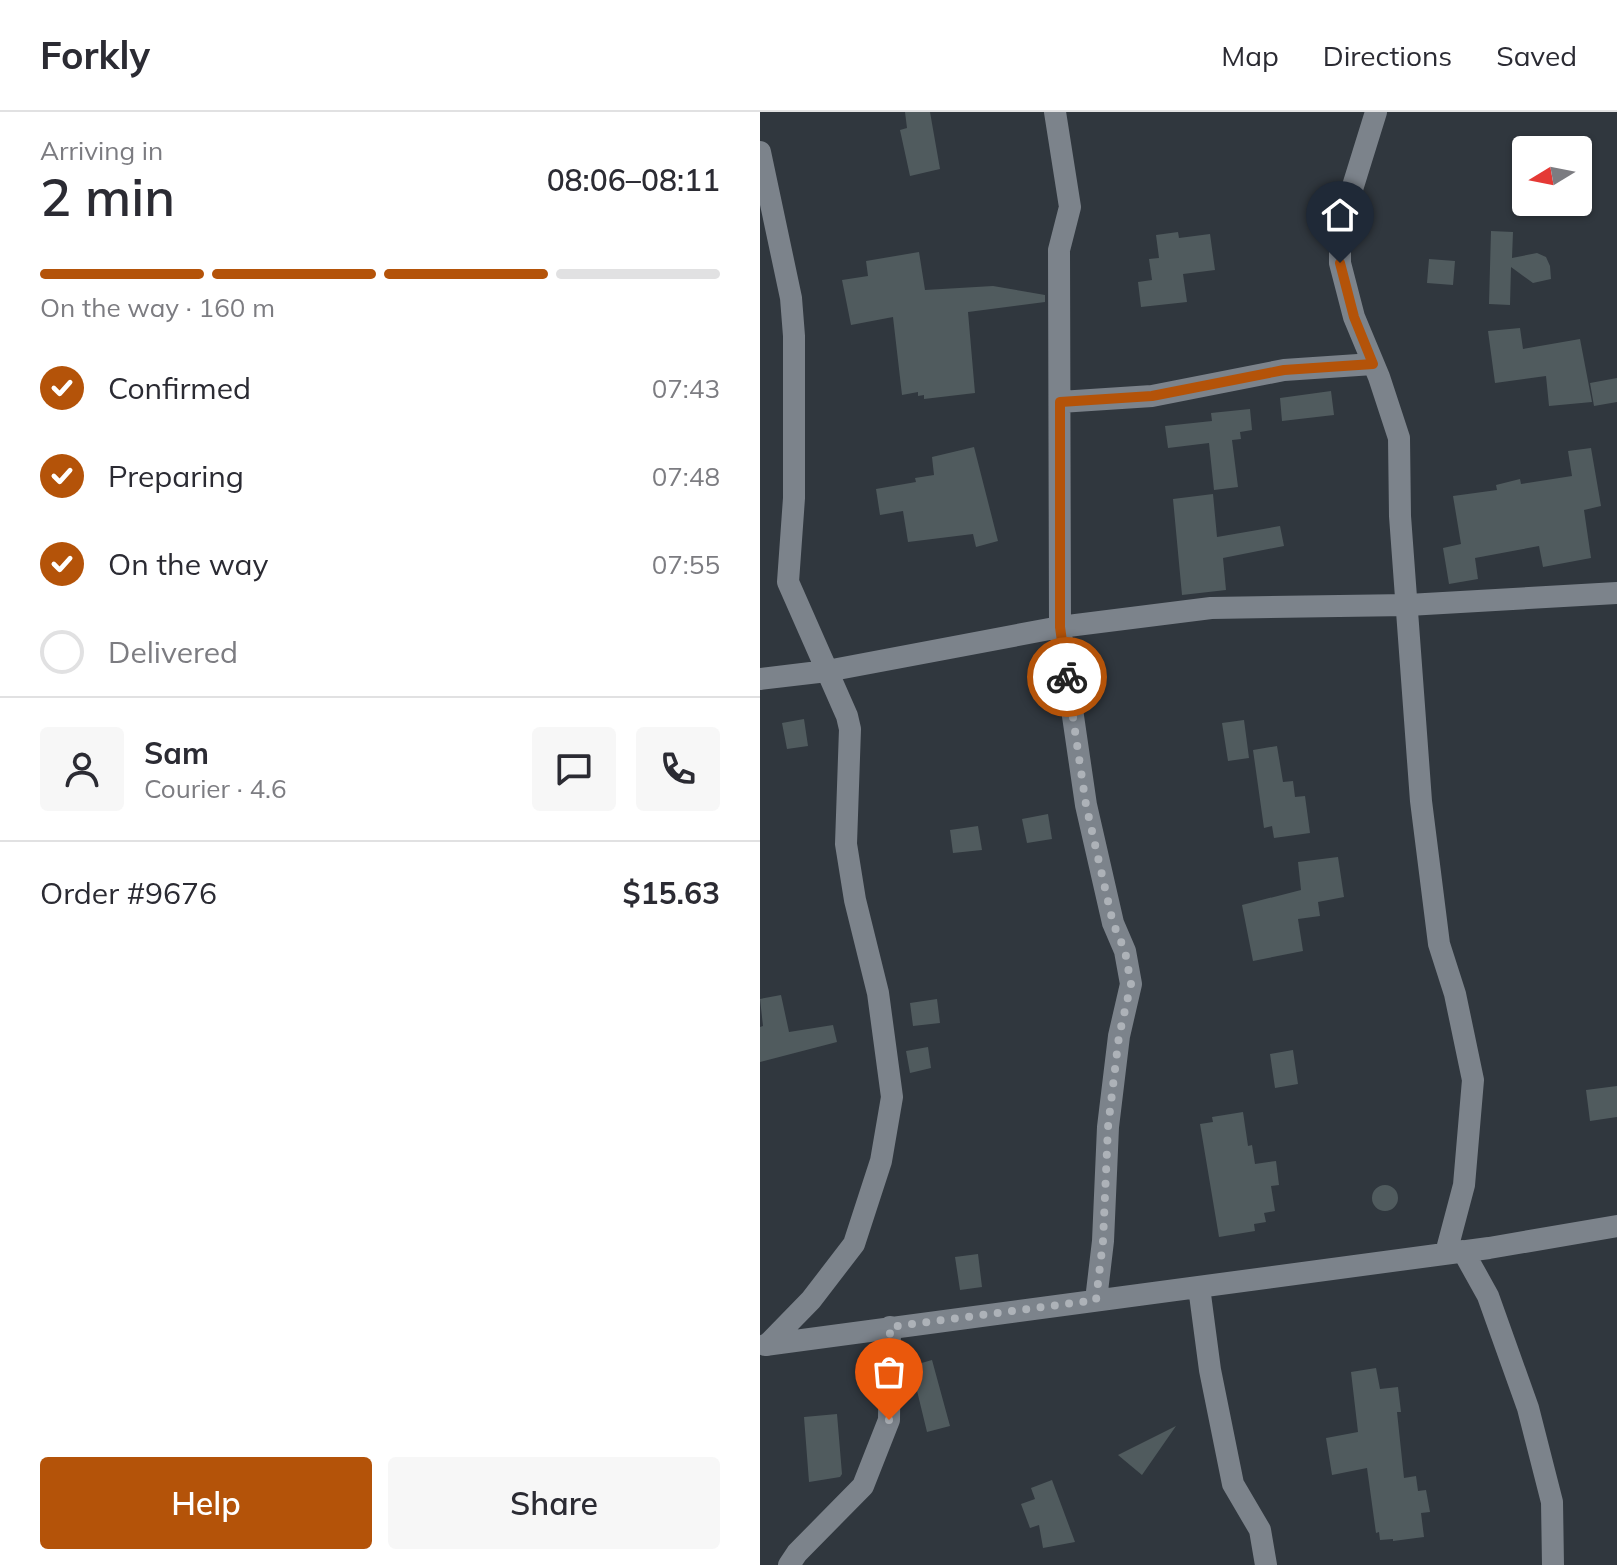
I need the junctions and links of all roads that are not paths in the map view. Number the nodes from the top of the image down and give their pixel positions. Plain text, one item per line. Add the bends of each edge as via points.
1 (1055, 112) edge
2 (1376, 112) edge
3 (760, 152) edge
4 (1373, 364) junction
5 (1060, 402) junction
6 (1617, 593) edge
7 (1408, 605) junction
8 (1060, 627) junction
9 (827, 671) junction
10 (760, 679) edge
11 (1617, 1226) edge
12 (1455, 1252) junction
13 (1199, 1287) junction
14 (1096, 1300) junction
15 (890, 1327) junction
16 (764, 1345) edge
17 (789, 1565) edge
18 (1266, 1565) edge
19 (1553, 1565) edge

1 - 5 street via 1070,207 1059,250
2 - 4 street via 1340,228 1340,263
3 - 9 street via 794,336 788,582
4 - 5 street via 1284,370 1152,396
4 - 7 street via 1399,438
5 - 8 street
6 - 7 street
7 - 8 street via 1211,608
7 - 12 street via 1421,801 1437,929 1473,1080
8 - 9 street
8 - 14 street via 1086,805 1131,984 1108,1127
9 - 10 street
9 - 16 street via 850,729 846,844 878,993 892,1097 881,1161 854,1244 811,1300
11 - 12 street
12 - 13 street
12 - 19 street via 1488,1296 1528,1408 1552,1502
13 - 14 street
13 - 18 street via 1233,1484 1260,1530
14 - 15 street
15 - 16 street
15 - 17 street via 889,1420 863,1486

